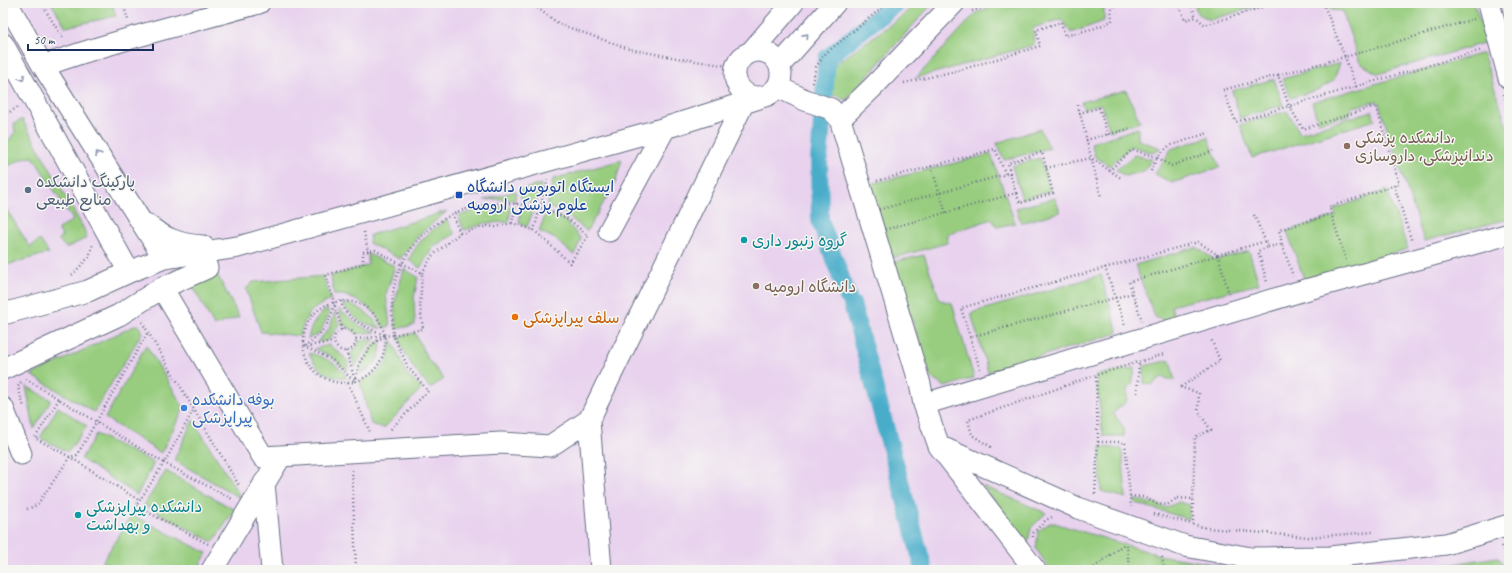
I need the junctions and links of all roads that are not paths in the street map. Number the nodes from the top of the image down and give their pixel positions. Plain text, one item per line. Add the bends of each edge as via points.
1 (7, 3) edge
2 (259, 3) edge
3 (793, 3) edge
4 (835, 3) edge
5 (1489, 3) edge
6 (961, 9) edge
7 (3, 44) edge
8 (751, 52) junction
9 (780, 65) junction
10 (42, 66) junction
11 (1509, 78) edge
12 (778, 87) junction
13 (751, 100) junction
14 (840, 119) junction
15 (665, 128) junction
16 (139, 220) junction
17 (609, 231) dead end
18 (1509, 234) edge
19 (101, 236) junction
20 (238, 247) junction
21 (202, 253) junction
22 (164, 258) junction
23 (129, 272) junction
24 (162, 288) junction
25 (88, 291) junction
26 (3, 314) edge
27 (3, 329) edge
28 (3, 369) edge
29 (924, 404) junction
30 (3, 408) edge
31 (589, 420) junction
32 (939, 446) junction
33 (20, 454) dead end
34 (281, 456) junction
35 (264, 483) junction
36 (1509, 525) edge
37 (212, 570) edge
38 (272, 570) edge
39 (601, 570) edge
40 (1035, 570) edge

1 - 10 street
2 - 10 street
3 - 8 street
9 -> 4 street
5 - 11 street
6 - 14 street
7 -> 19 street
8 - 9 street via 763,51 773,56
8 - 13 street via 741,57 735,67 734,78 739,89
9 - 12 street via 782,76
16 -> 10 street
12 - 13 street via 770,95
12 - 14 street via 831,109
13 - 15 street
13 - 31 street
14 - 29 street
15 - 17 street
15 - 20 street
16 - 20 street via 157,234 172,241 192,245
16 - 22 street
18 - 29 street via 1298,292
19 - 23 street
19 - 25 street via 112,248 112,263 104,276
20 - 21 street
21 - 22 street
21 - 24 street via 207,268
22 - 23 street
23 - 25 street
24 - 28 street via 118,315
24 - 34 street via 263,456
25 - 26 street
25 - 27 street
29 - 32 street
30 - 33 street
31 - 34 street via 550,446 501,442
31 - 39 street
32 - 36 street via 1085,511 1185,546 1251,558 1330,557 1446,544
32 - 40 street
34 - 35 street
35 - 37 street
35 - 38 street

